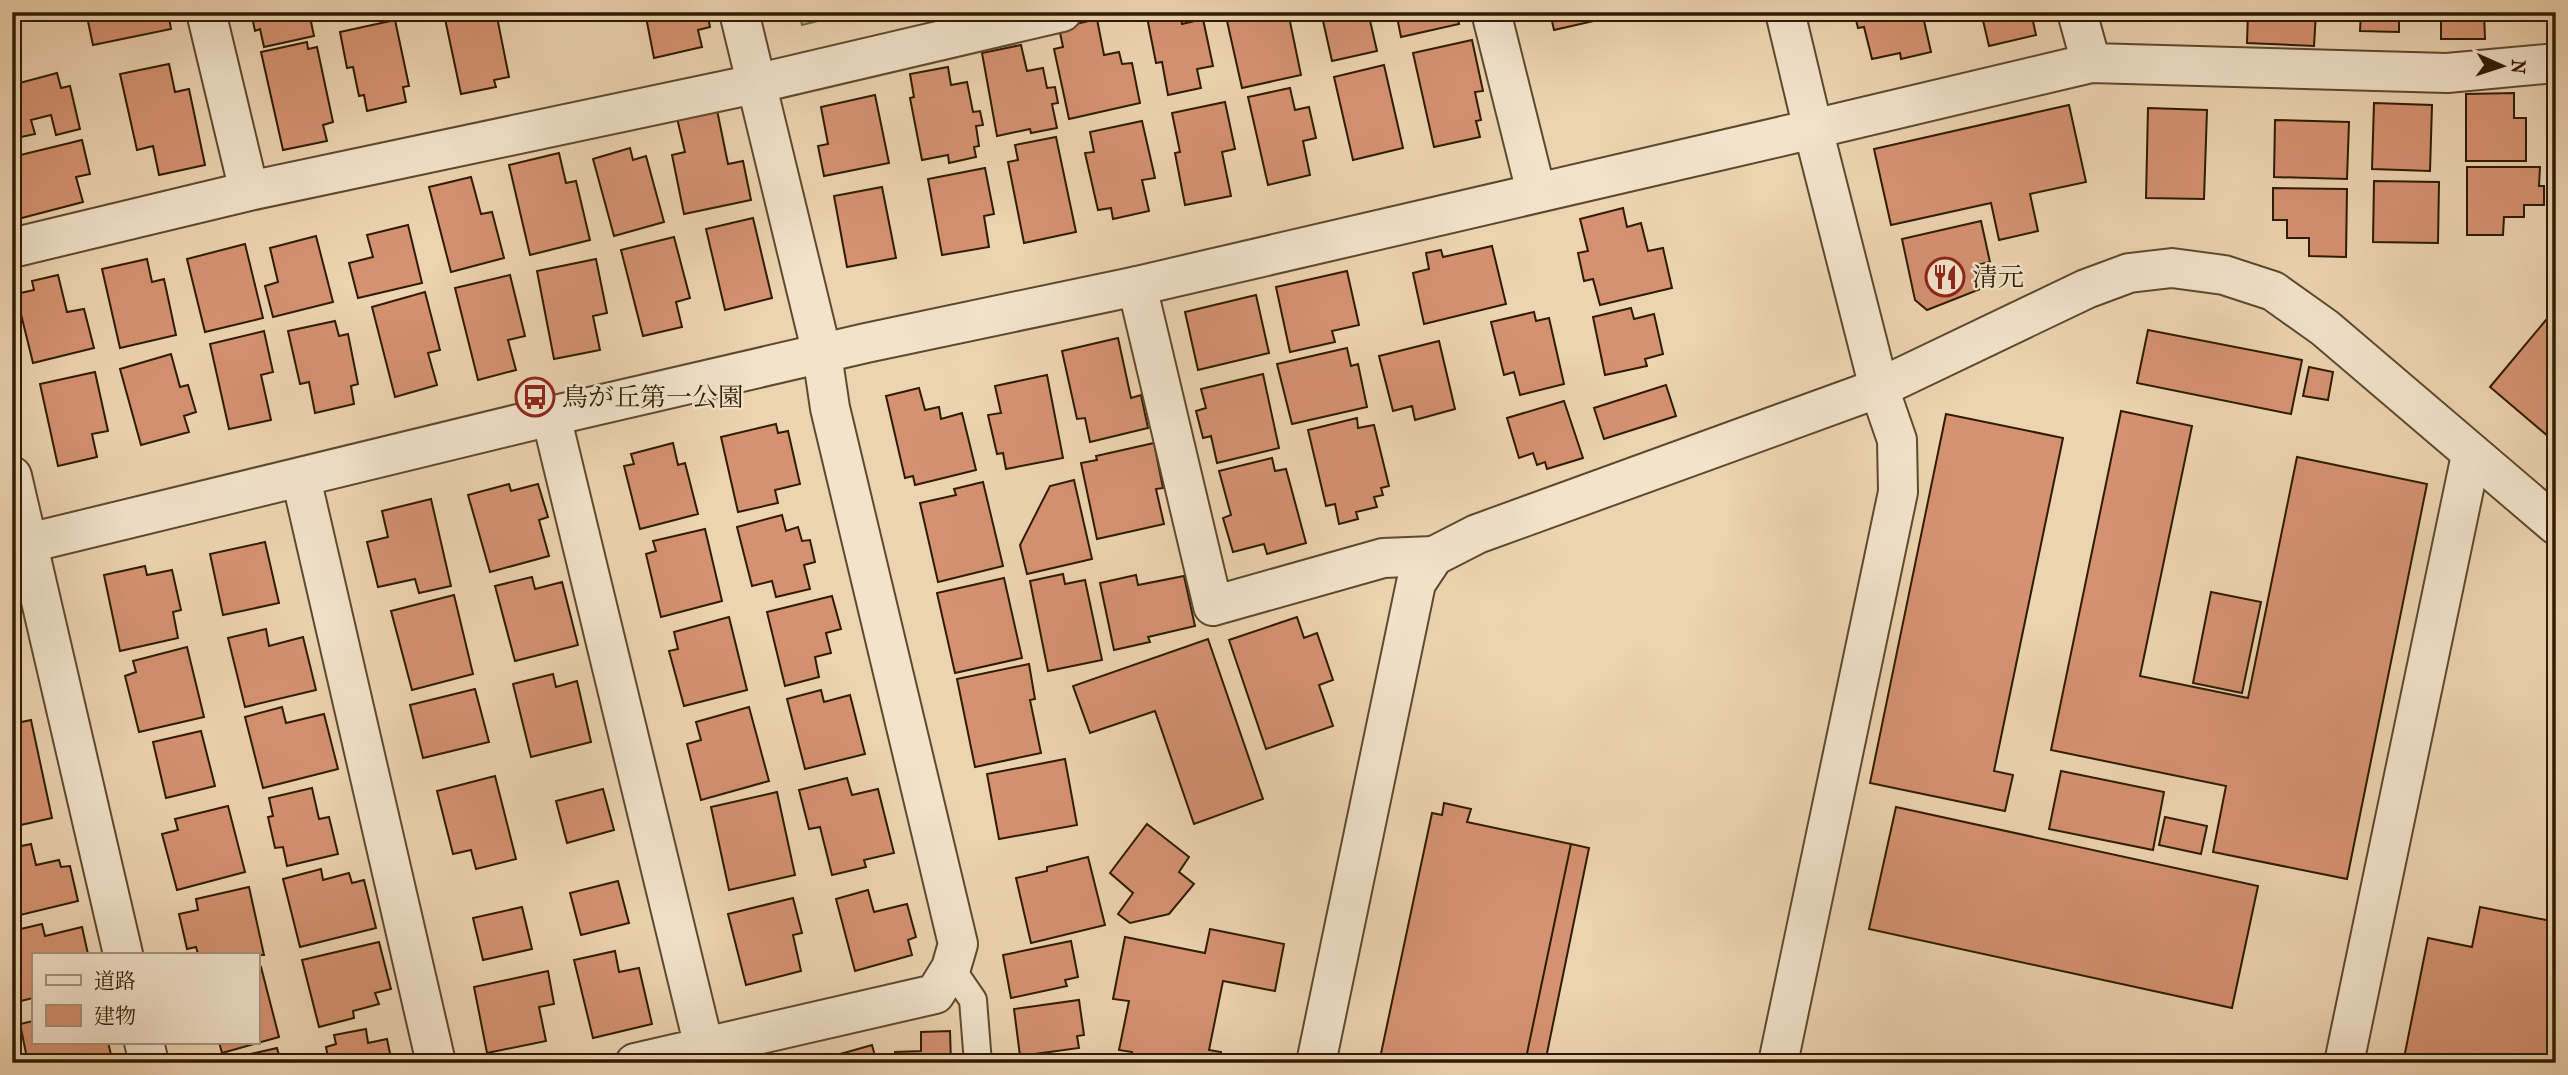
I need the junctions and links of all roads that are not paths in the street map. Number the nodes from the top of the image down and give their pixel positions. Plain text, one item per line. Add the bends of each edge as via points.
1 (206, 12) edge
2 (739, 12) edge
3 (1062, 12) edge
4 (1491, 12) edge
5 (1785, 12) edge
6 (2077, 12) edge
7 (2091, 63) junction
8 (2556, 63) edge
9 (755, 84) junction
10 (1813, 129) junction
11 (249, 191) junction
12 (1536, 192) junction
13 (12, 248) edge
14 (1137, 286) junction
15 (822, 354) junction
16 (1879, 388) junction
17 (551, 416) junction
18 (2471, 455) junction
19 (12, 476) edge
20 (300, 478) junction
21 (2556, 524) edge
22 (19, 546) edge
23 (1434, 556) junction
24 (123, 953) edge
25 (951, 968) junction
26 (144, 1044) edge
27 (704, 1047) junction
28 (149, 1063) edge
29 (436, 1063) edge
30 (635, 1063) edge
31 (978, 1063) edge
32 (1316, 1063) edge
33 (1778, 1063) edge
34 (2344, 1063) edge

1 - 11 street
2 - 9 street
3 - 9 street
4 - 12 street
5 - 10 street
6 - 7 street
7 - 8 street via 2447,73
7 - 10 street
9 - 11 street
9 - 15 street
10 - 12 street
10 - 16 street
11 - 13 street
12 - 14 street
14 - 15 street
14 - 23 street via 1213,606 1383,558
15 - 17 street
15 - 25 street via 830,408 958,944
16 - 18 street via 2086,289 2129,273 2172,268 2224,275 2273,291 2325,328
16 - 23 street via 1477,534
16 - 33 street via 1897,440 1898,492
17 - 20 street
17 - 27 street
18 - 21 street
18 - 34 street
19 - 22 street
20 - 22 street
20 - 29 street
22 - 24 street
23 - 32 street via 1416,583
25 - 27 street via 935,994
25 - 31 lane via 973,1000
26 - 28 street
27 - 30 street

